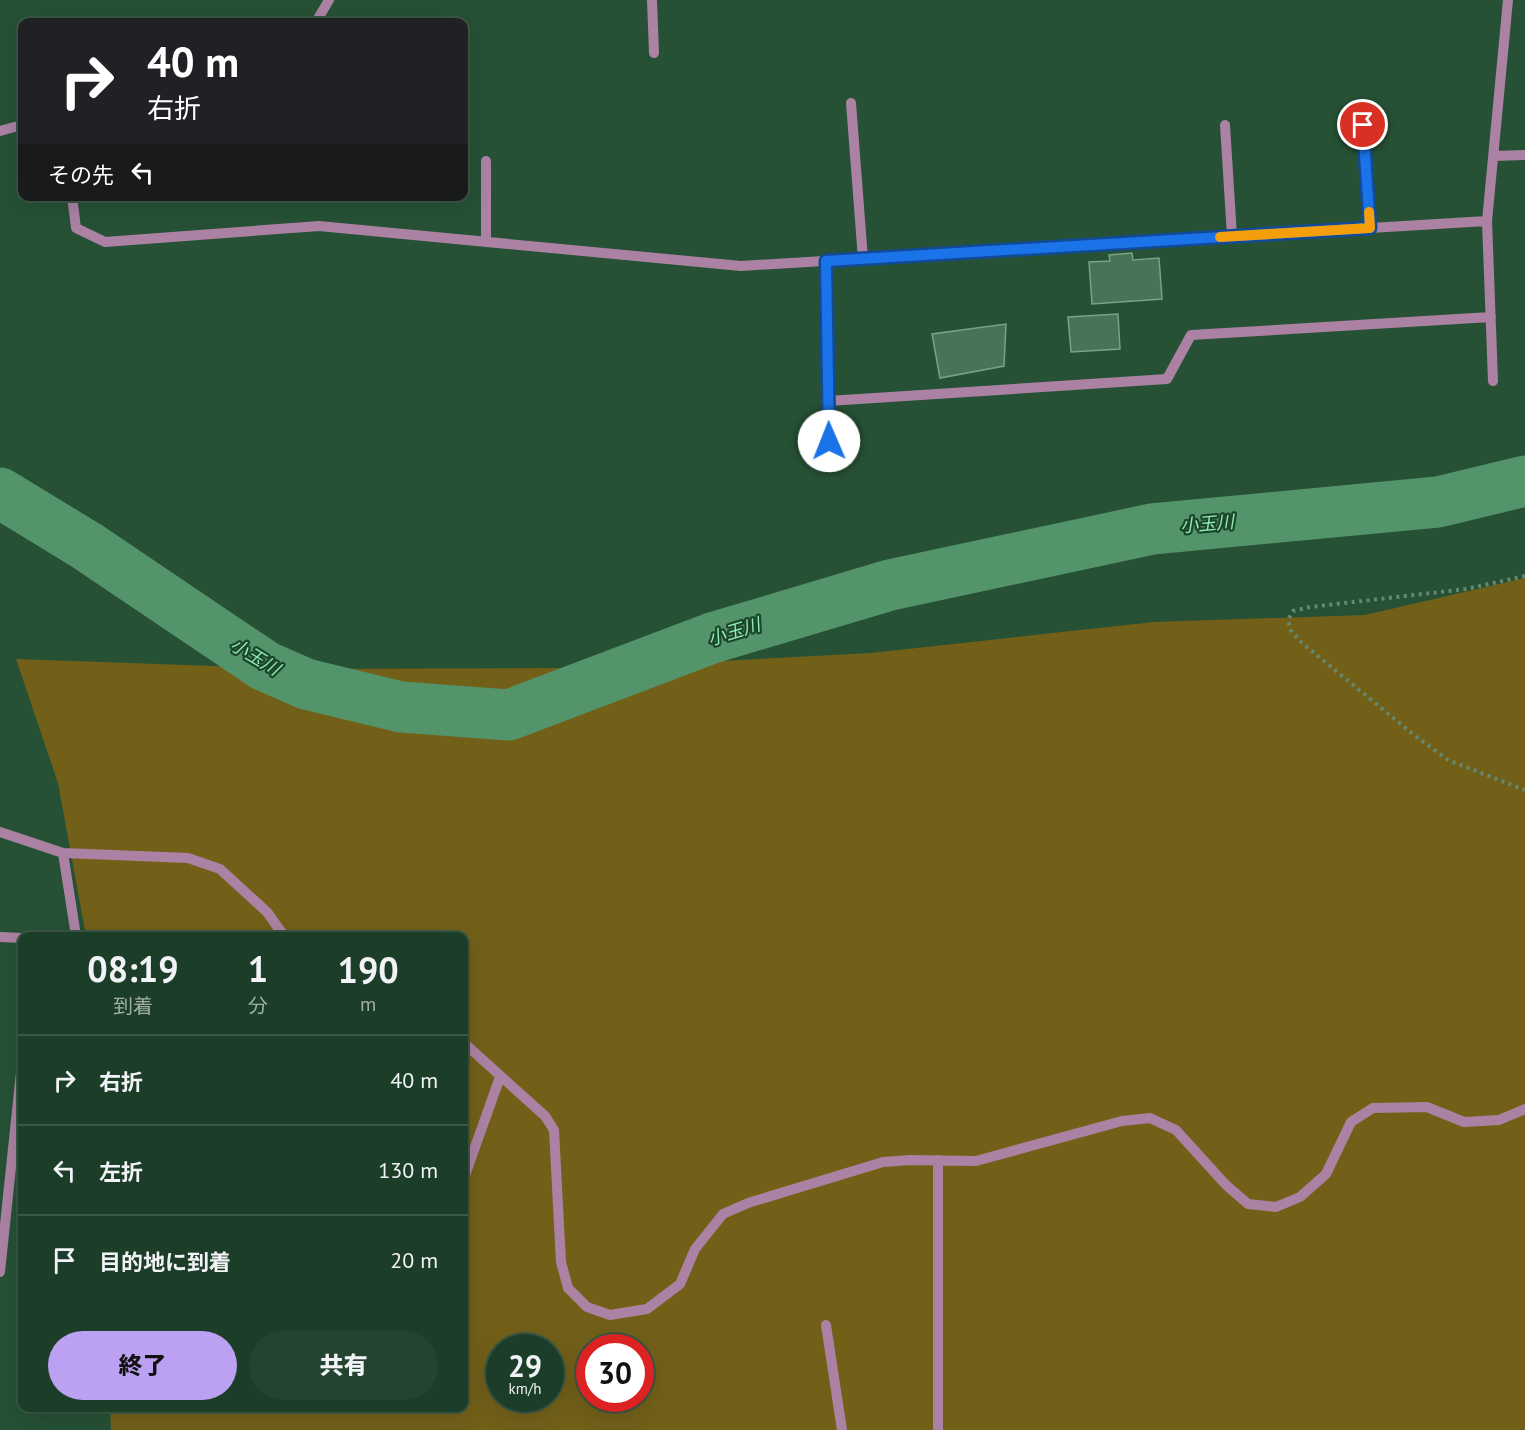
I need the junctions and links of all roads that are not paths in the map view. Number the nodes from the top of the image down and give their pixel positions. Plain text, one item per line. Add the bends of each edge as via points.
1 (329, 0) edge
2 (652, 0) edge
3 (1508, 0) edge
4 (318, 18) edge
5 (654, 53) dead end
6 (851, 103) dead end
7 (1362, 104) dead end
8 (18, 126) edge
9 (1225, 126) dead end
10 (0, 131) edge
11 (1525, 155) edge
12 (1494, 156) junction
13 (486, 161) dead end
14 (73, 201) edge
15 (1487, 221) junction
16 (1370, 228) junction
17 (1232, 236) junction
18 (486, 242) junction
19 (862, 259) junction
20 (826, 261) junction
21 (1491, 317) junction
22 (1493, 381) dead end
23 (828, 401) junction
24 (829, 441) dead end
25 (0, 832) edge
26 (63, 853) junction
27 (75, 932) edge
28 (281, 932) edge
29 (0, 937) edge
30 (18, 938) edge
31 (468, 1047) edge
32 (500, 1077) junction
33 (18, 1102) edge
34 (1525, 1110) edge
35 (938, 1160) junction
36 (468, 1167) edge
37 (0, 1272) edge
38 (826, 1325) dead end
39 (842, 1430) edge
40 (938, 1430) edge

1 - 4 street
2 - 5 street
3 - 12 street
6 - 19 street
7 - 16 street
8 - 10 street
9 - 17 street
11 - 12 street
12 - 15 street
13 - 18 street
14 - 18 street via 76,228 105,242 319,226
15 - 16 street
15 - 21 street
16 - 17 street
17 - 19 street
18 - 20 street via 741,266
19 - 20 street
20 - 23 street
21 - 22 street
21 - 23 street via 1191,335 1167,379
23 - 24 street
25 - 26 street
26 - 27 street
26 - 28 street via 188,858 220,869 267,912
29 - 30 street
31 - 32 street
32 - 35 street via 545,1116 554,1130 561,1262 568,1288 587,1307 610,1315 647,1309 680,1284 696,1250 723,1214 884,1162
32 - 36 street
33 - 37 street
34 - 35 street via 1499,1120 1464,1122 1427,1107 1373,1108 1351,1122 1326,1174 1300,1197 1276,1207 1248,1204 1176,1130 1149,1118 1122,1121 976,1161
35 - 40 street
38 - 39 street

